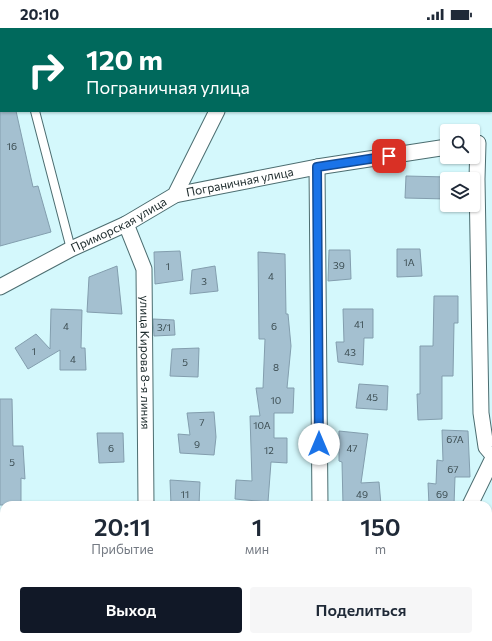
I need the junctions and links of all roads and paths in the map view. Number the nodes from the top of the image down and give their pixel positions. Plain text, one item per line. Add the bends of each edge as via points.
1 (35, 112) edge
2 (216, 112) edge
3 (481, 142) edge
4 (440, 148) edge
5 (317, 167) junction
6 (175, 195) junction
7 (126, 224) junction
8 (71, 248) junction
9 (0, 287) edge
10 (492, 454) edge
11 (492, 460) edge
12 (146, 501) edge
13 (320, 501) edge
14 (472, 501) edge

1 - 8 lane
2 - 6 street, Приморская улица
3 - 10 street via 477,179 481,413 486,447
4 - 5 street, Пограничная улица
5 - 6 street, Пограничная улица
5 - 13 street
6 - 7 street, Приморская улица
7 - 8 street, Приморская улица
7 - 12 street, улица Кирова 8-я линия via 144,269
8 - 9 street, Приморская улица
11 - 14 street

